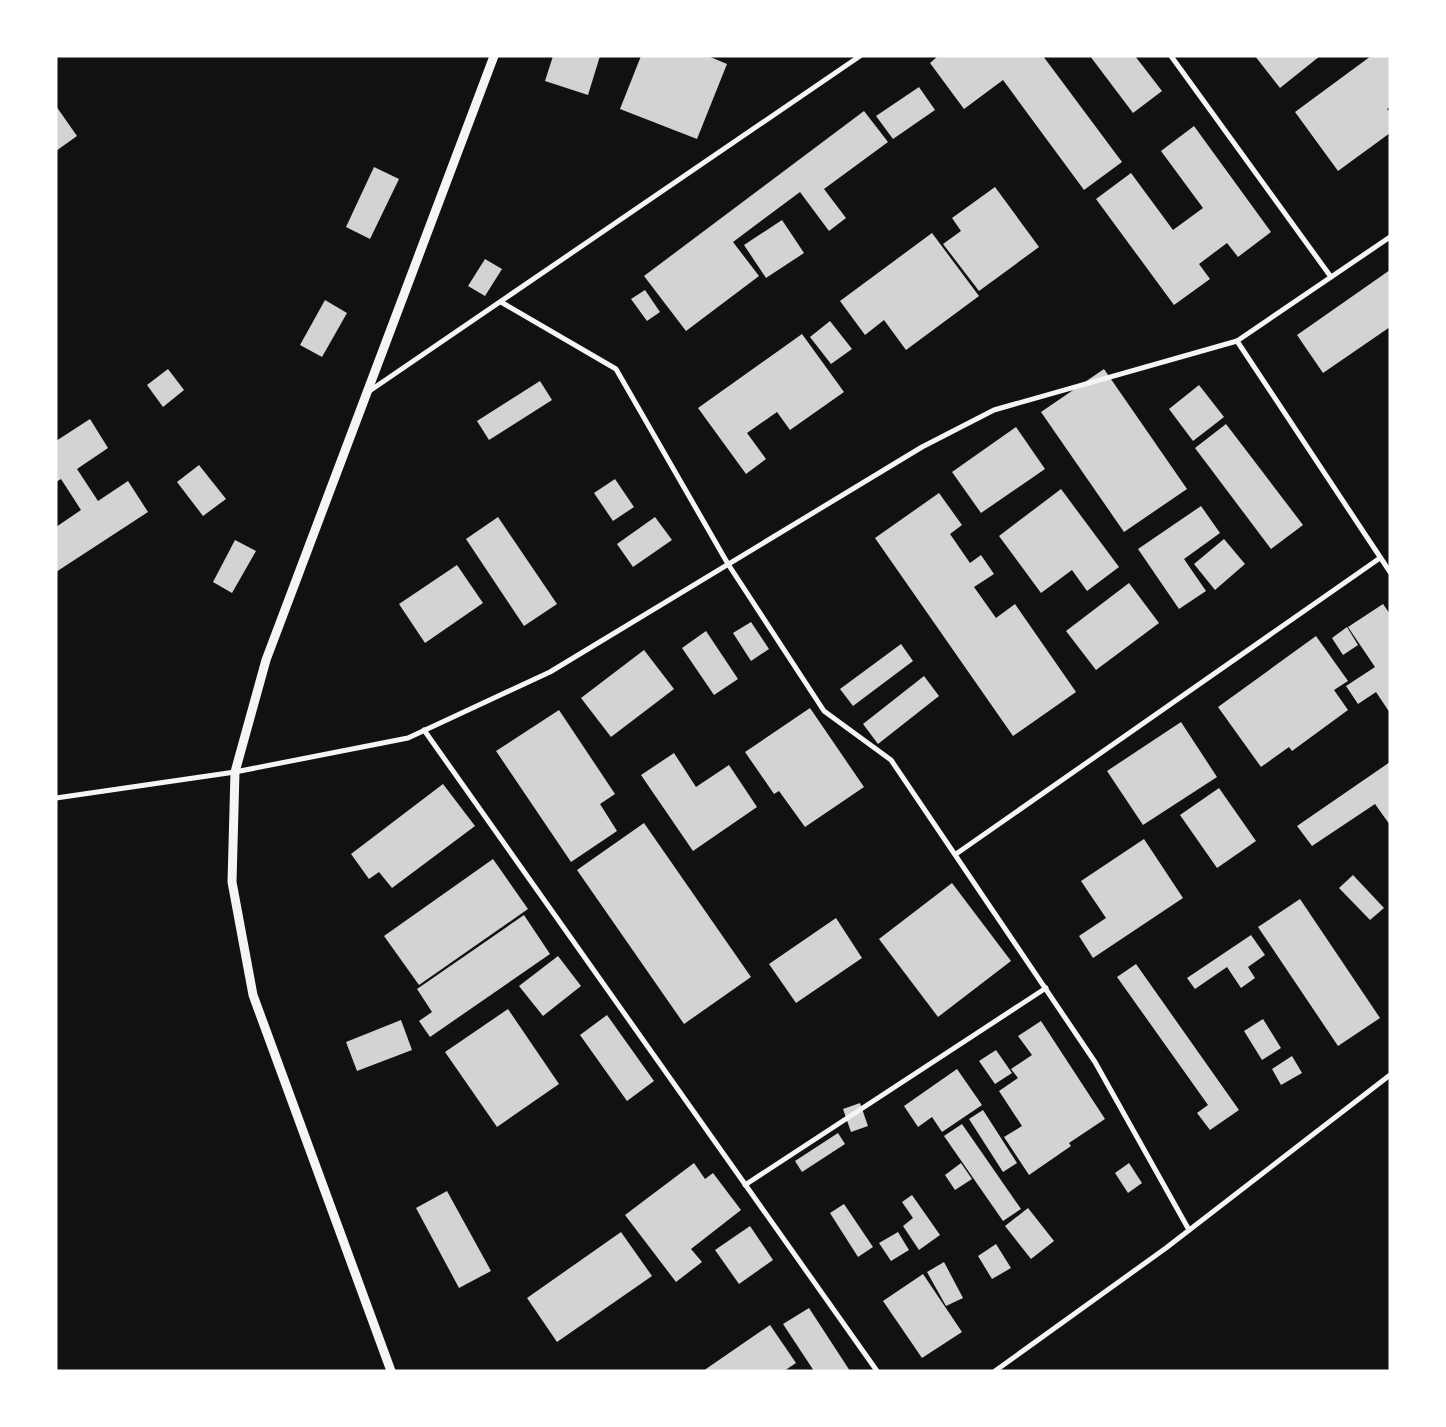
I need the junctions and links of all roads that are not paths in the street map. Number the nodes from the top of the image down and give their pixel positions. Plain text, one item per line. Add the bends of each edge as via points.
1 (494, 56) edge
2 (860, 56) edge
3 (1171, 56) edge
4 (1390, 237) edge
5 (1331, 277) junction
6 (501, 302) junction
7 (1237, 341) junction
8 (367, 393) junction
9 (1380, 558) junction
10 (728, 564) junction
11 (1390, 572) edge
12 (424, 730) junction
13 (235, 772) junction
14 (56, 798) edge
15 (956, 854) junction
16 (1046, 988) junction
17 (1390, 1075) edge
18 (745, 1185) junction
19 (1189, 1230) junction
20 (391, 1371) edge
21 (877, 1371) edge
22 (995, 1371) edge

1 - 8 street
2 - 6 street
3 - 5 street
4 - 5 street
5 - 7 street
6 - 8 street
6 - 10 street via 616,369
7 - 9 street
7 - 10 street via 994,410 922,447
8 - 13 street via 266,660
9 - 11 street
9 - 15 street
10 - 12 street via 550,672
10 - 15 street via 824,711 891,760
12 - 13 street via 408,738
12 - 18 street
13 - 14 street
13 - 20 street via 232,882 253,994
15 - 16 street
16 - 18 street
16 - 19 street via 1095,1062
17 - 19 street
18 - 21 street
19 - 22 street

